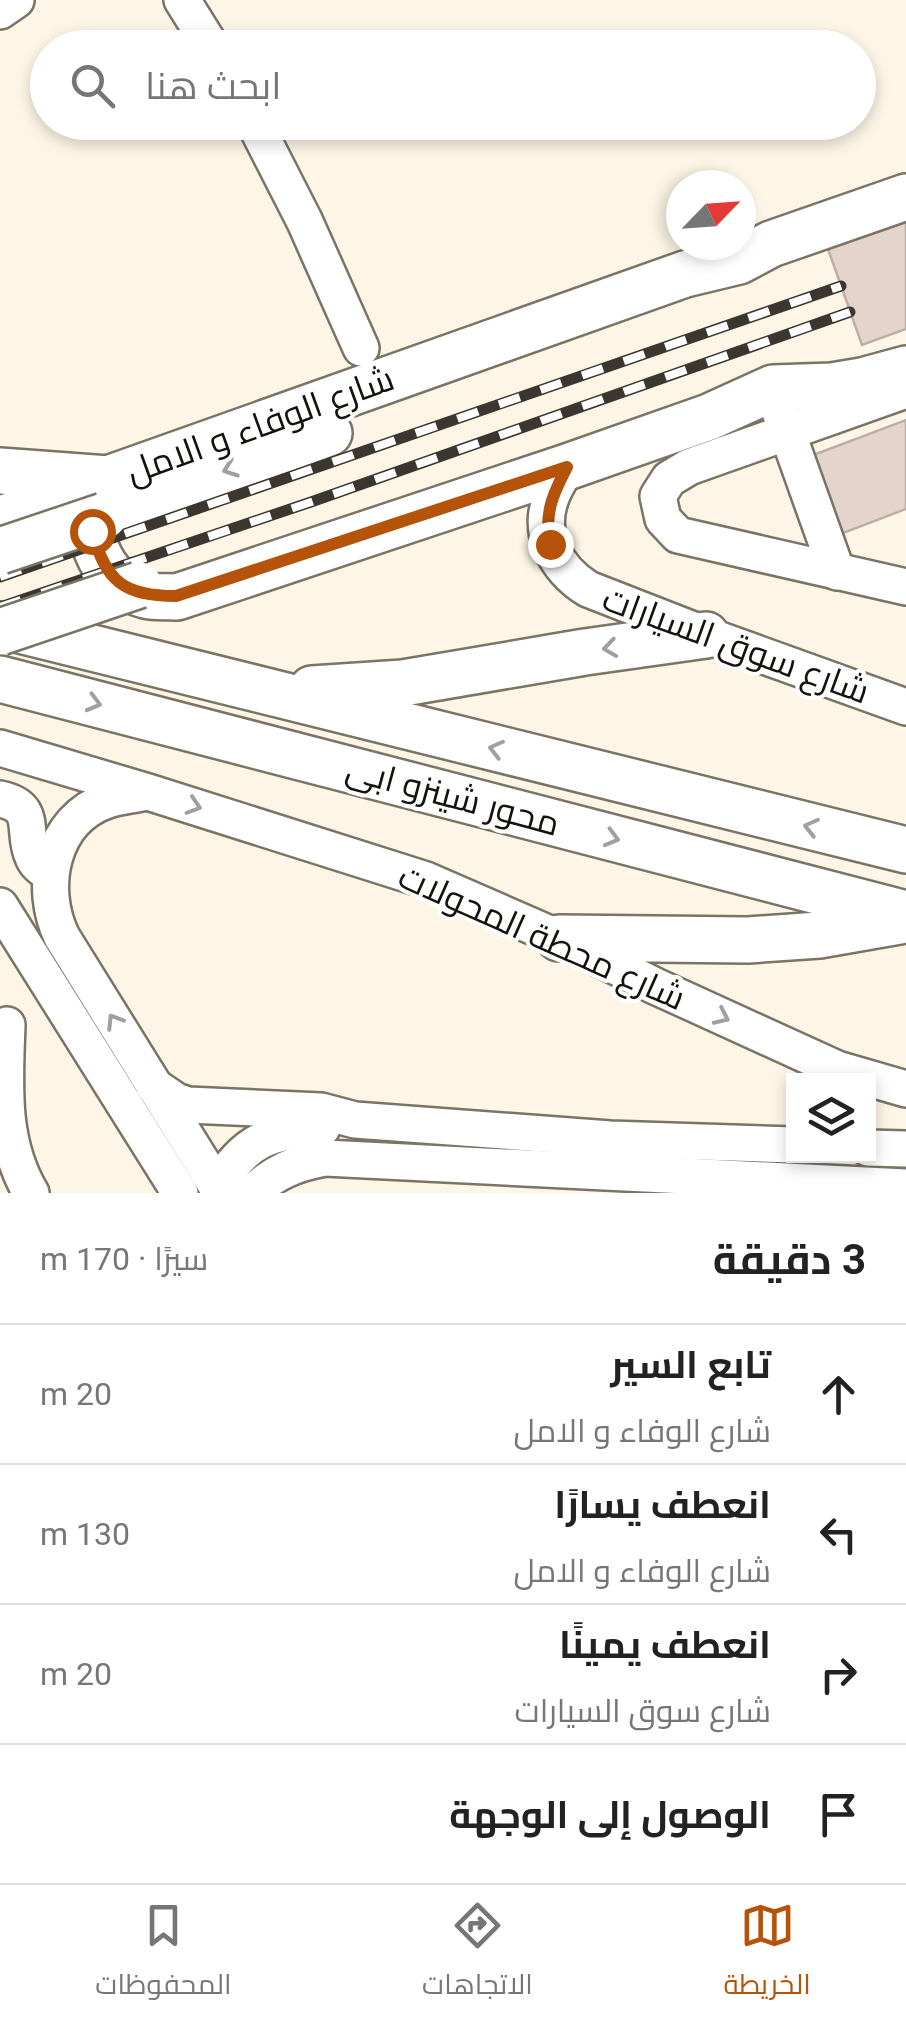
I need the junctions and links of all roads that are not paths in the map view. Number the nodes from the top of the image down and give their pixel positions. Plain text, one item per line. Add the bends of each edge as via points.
1 (16, 0) edge
2 (182, 0) edge
3 (0, 10) edge
4 (201, 30) edge
5 (263, 140) edge
6 (906, 197) edge
7 (361, 348) dead end
8 (906, 369) edge
9 (774, 388) junction
10 (906, 390) edge
11 (787, 432) junction
12 (567, 467) junction
13 (0, 471) edge
14 (106, 497) junction
15 (0, 514) edge
16 (0, 551) edge
17 (837, 572) junction
18 (906, 587) edge
19 (0, 628) edge
20 (706, 635) junction
21 (0, 679) edge
22 (258, 690) junction
23 (896, 699) edge
24 (0, 748) edge
25 (148, 792) junction
26 (0, 799) edge
27 (906, 850) edge
28 (50, 874) junction
29 (0, 906) edge
30 (906, 917) edge
31 (559, 938) junction
32 (64, 1008) junction
33 (2, 1016) edge
34 (154, 1086) junction
35 (906, 1090) edge
36 (355, 1120) junction
37 (786, 1146) edge
38 (876, 1148) edge
39 (906, 1149) edge
40 (604, 1168) edge
41 (906, 1187) edge
42 (219, 1190) edge
43 (30, 1193) edge
44 (180, 1193) edge
45 (253, 1193) edge

1 - 3 street
2 - 4 street
5 - 7 street
6 -> 14 main road via 771,244 672,306
8 - 9 main road, شارع الوفاء و الامل via 862,382
9 - 11 street
9 - 12 main road, شارع الوفاء و الامل
9 - 19 main road, bridge via 736,383 699,390
10 - 11 street
11 - 17 street
11 - 17 street via 670,478 658,496 663,518 678,534
12 - 14 main road, شارع الوفاء و الامل via 176,596 133,590 100,560 92,531 95,501
12 - 20 street, شارع سوق السيارات via 548,511 550,544 564,570 588,589
13 - 14 main road
14 - 15 street
14 - 16 main road, bridge
17 - 18 street
19 - 22 main road, محور شينزو ابى
20 -> 22 main road via 403,682
20 - 23 street, شارع سوق السيارات
21 -> 30 main road, محور شينزو ابى
27 -> 22 main road, محور شينزو ابى
24 - 25 street, شارع محطة المحولات
25 - 28 street via 108,800 80,818 60,843
25 -> 31 street, شارع محطة المحولات via 426,880
26 - 28 street via 21,809 33,858
34 -> 28 street via 55,922
29 - 32 street
30 - 31 main road via 818,935 748,940
31 -> 35 street, شارع محطة المحولات via 837,1069
32 - 33 street via 37,1020
32 - 44 street
33 - 43 street via 6,1125
34 - 36 street via 188,1105 321,1110
34 - 42 street
36 - 40 street
36 - 42 street via 264,1139 238,1157
37 - 40 street
38 - 39 street
40 - 41 street
40 - 45 street via 325,1158 290,1166

